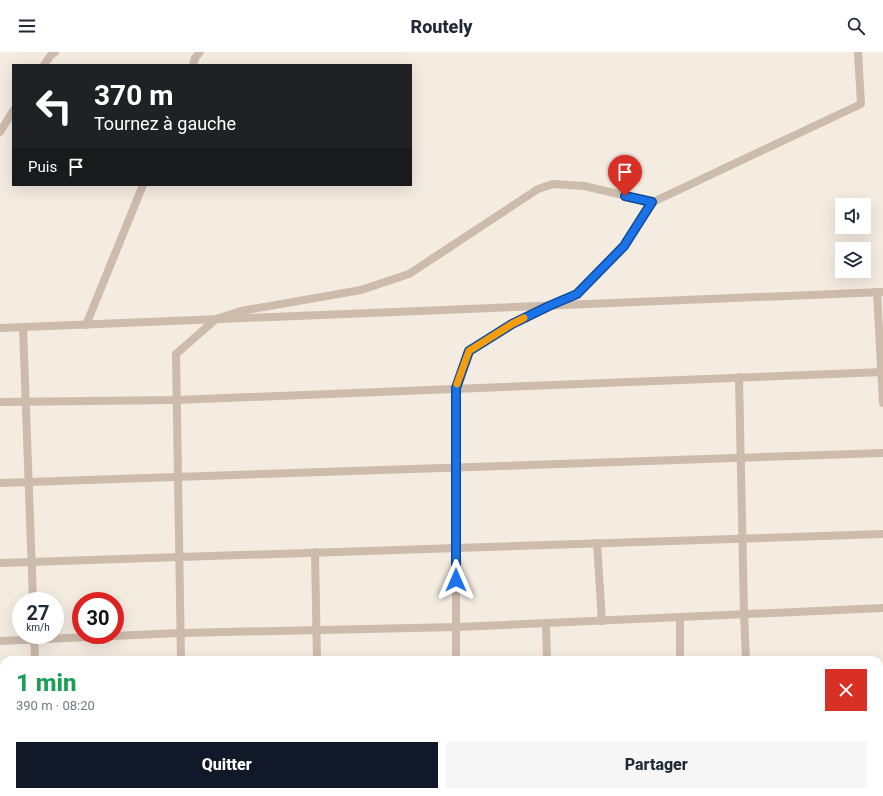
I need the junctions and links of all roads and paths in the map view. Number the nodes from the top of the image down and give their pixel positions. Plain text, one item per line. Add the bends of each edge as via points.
1 (55, 52) edge
2 (858, 52) edge
3 (45, 64) edge
4 (12, 113) edge
5 (0, 132) edge
6 (144, 186) edge
7 (652, 202) junction
8 (880, 292) edge
9 (549, 306) junction
10 (216, 320) junction
11 (86, 325) junction
12 (23, 327) junction
13 (0, 328) edge
14 (882, 372) edge
15 (739, 377) junction
16 (456, 388) junction
17 (176, 400) junction
18 (0, 402) edge
19 (25, 402) junction
20 (883, 403) edge
21 (883, 453) edge
22 (740, 458) junction
23 (456, 468) junction
24 (178, 477) junction
25 (28, 482) junction
26 (0, 483) edge
27 (883, 534) edge
28 (742, 538) junction
29 (597, 543) junction
30 (456, 548) junction
31 (315, 552) junction
32 (179, 557) junction
33 (31, 562) junction
34 (0, 563) edge
35 (32, 592) edge
36 (883, 608) edge
37 (744, 614) junction
38 (680, 617) junction
39 (602, 621) junction
40 (546, 623) junction
41 (457, 627) junction
42 (317, 630) junction
43 (180, 633) junction
44 (64, 636) edge
45 (12, 640) edge
46 (0, 641) edge
47 (34, 644) edge
48 (35, 656) edge
49 (181, 656) edge
50 (317, 656) edge
51 (456, 656) edge
52 (547, 656) edge
53 (680, 656) edge
54 (746, 656) edge

1 - 3 street
2 - 7 street via 861,104
4 - 5 street
6 - 11 street
7 - 9 street via 624,246 577,294
7 - 10 street via 584,186 553,184 538,189 409,274 361,290 241,311
8 - 9 street
8 - 14 street
9 - 10 street
9 - 16 street via 512,324 469,351
10 - 11 street
10 - 17 street via 176,354
11 - 12 street
12 - 13 street
12 - 19 street
14 - 15 street
14 - 20 street
15 - 16 street
15 - 22 street
16 - 17 street
16 - 23 street
17 - 19 street
17 - 24 street
18 - 19 street
19 - 25 street
21 - 22 street
22 - 23 street
22 - 28 street
23 - 24 street
23 - 30 street
24 - 25 street
24 - 32 street
25 - 26 street
25 - 33 street
27 - 28 street
28 - 29 street
28 - 37 street
29 - 30 street
29 - 39 street
30 - 31 street
30 - 41 street
31 - 32 street
31 - 42 street
32 - 33 street
32 - 43 street
33 - 34 street
33 - 35 street
36 - 37 street
37 - 38 street
37 - 54 street
38 - 39 street
38 - 53 street
39 - 40 street
40 - 41 street
40 - 52 street
41 - 42 street
41 - 51 street
42 - 43 street
42 - 50 street
43 - 44 street
43 - 49 street
45 - 46 street
47 - 48 street

